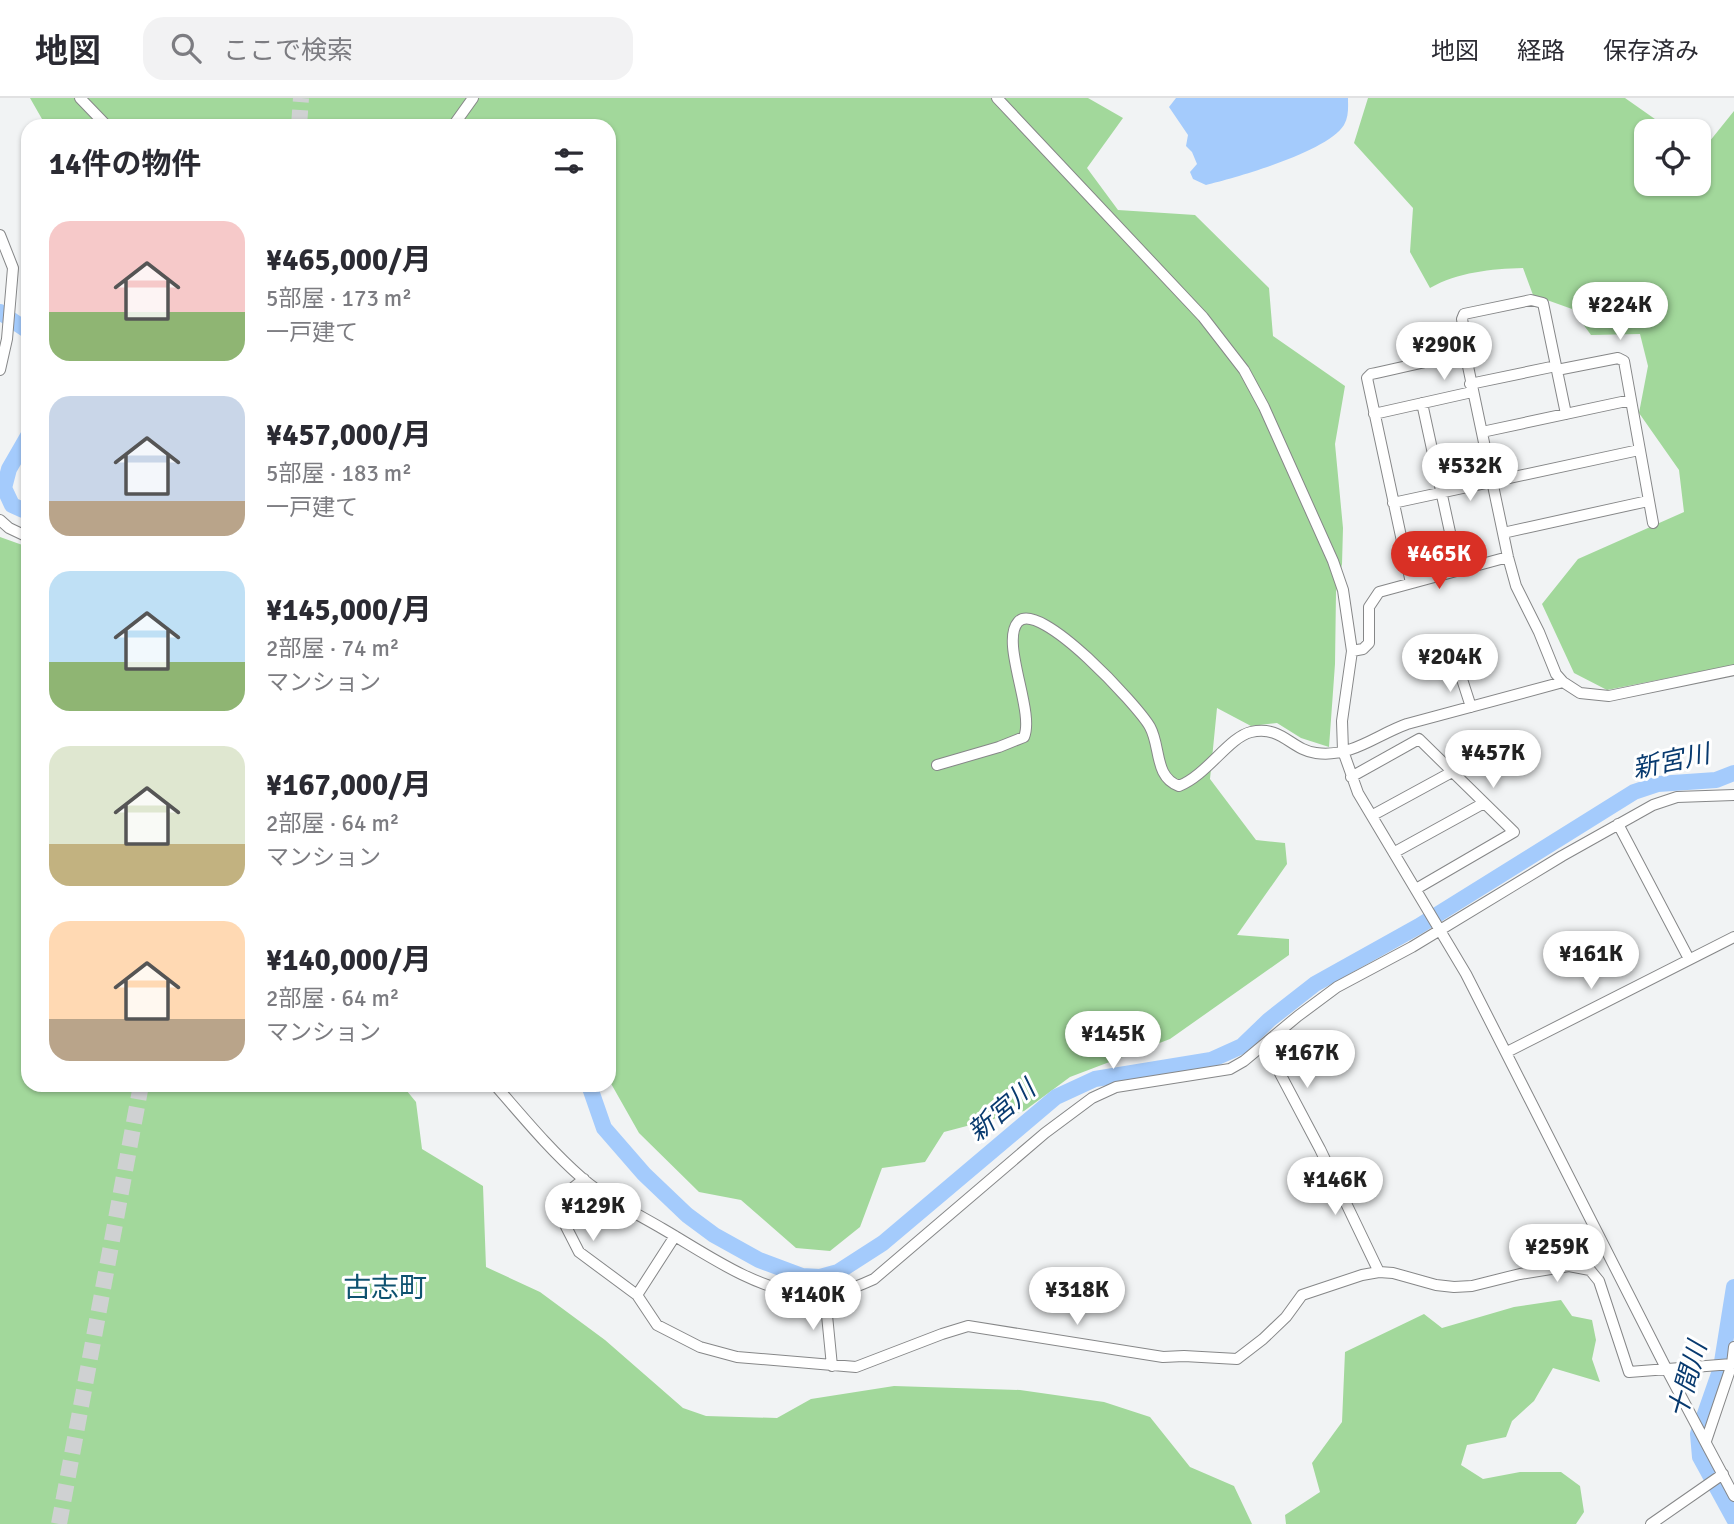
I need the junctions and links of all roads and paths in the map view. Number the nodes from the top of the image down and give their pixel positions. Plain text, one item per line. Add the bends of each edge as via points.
1 (80, 98) edge
2 (473, 98) edge
3 (997, 98) edge
4 (100, 119) edge
5 (458, 119) edge
6 (0, 235) edge
7 (1465, 352) junction
8 (1557, 368) junction
9 (0, 370) edge
10 (1471, 388) junction
11 (1631, 400) junction
12 (1422, 403) junction
13 (1374, 414) junction
14 (1566, 414) junction
15 (1482, 432) junction
16 (1639, 450) junction
17 (1492, 482) junction
18 (1442, 493) junction
19 (1648, 501) junction
20 (1393, 503) junction
21 (0, 520) edge
22 (1653, 523) dead end
23 (1503, 533) junction
24 (21, 534) edge
25 (1508, 557) junction
26 (1458, 569) junction
27 (1411, 583) junction
28 (1352, 651) junction
29 (1734, 670) edge
30 (1460, 673) dead end
31 (1563, 682) junction
32 (1471, 707) junction
33 (1343, 751) junction
34 (937, 765) dead end
35 (1452, 772) junction
36 (1351, 777) junction
37 (1734, 794) edge
38 (1484, 803) junction
39 (1373, 815) junction
40 (1618, 824) junction
41 (1395, 852) junction
42 (1416, 889) junction
43 (1438, 925) junction
44 (1734, 937) edge
45 (1689, 959) junction
46 (1265, 1045) junction
47 (1507, 1052) junction
48 (501, 1092) edge
49 (584, 1179) junction
50 (675, 1236) junction
51 (1379, 1272) junction
52 (637, 1295) junction
53 (825, 1295) junction
54 (1734, 1347) edge
55 (1732, 1364) junction
56 (832, 1366) junction
57 (1667, 1370) junction
58 (1706, 1441) junction
59 (1723, 1474) junction
60 (1734, 1496) edge
61 (1651, 1524) edge

1 - 4 street
2 - 5 street
3 - 28 street via 1203,317 1244,370 1333,561 1343,590
6 - 9 street via 13,268
7 - 8 street via 1458,333 1464,330 1464,314 1531,300 1543,303
7 - 10 street
7 - 13 street via 1371,374 1367,384
8 - 10 street
8 - 11 street via 1618,358 1624,361
8 - 14 street
10 - 12 street
10 - 15 street
11 - 14 street
11 - 16 street
12 - 13 street
12 - 18 street
13 - 20 street
14 - 15 street
15 - 17 street
16 - 17 street
16 - 19 street
17 - 18 street
17 - 23 street
18 - 20 street
18 - 26 street
19 - 22 street
19 - 23 street
20 - 27 street
21 - 24 street
23 - 25 street
25 - 26 street
25 - 31 street via 1516,586
26 - 27 street
27 - 28 street via 1374,597 1369,607 1370,643
28 - 33 street via 1342,721
29 - 31 street via 1609,696 1580,693
30 - 32 street
31 - 32 street
32 - 33 street via 1407,724
33 - 34 street via 1312,753 1279,733 1251,732 1238,737 1192,781 1179,786 1171,783 1160,767 1151,729 1137,710 1087,656 1030,618 1017,622 1014,631 1024,737
33 - 36 street
35 - 36 street via 1419,739
35 - 38 street
35 - 39 street
36 - 39 street
37 - 40 street via 1677,797
38 - 41 street
38 - 42 street via 1514,832
39 - 41 street
40 - 43 street
40 - 45 street
41 - 42 street
42 - 43 street
43 - 46 street via 1337,987
43 - 47 street
44 - 45 street
45 - 47 street
46 - 51 street
46 - 53 street via 1230,1069 1116,1087 1092,1098 874,1279
47 - 57 street
48 - 49 street
49 - 50 street
49 - 52 street via 554,1203 579,1252
50 - 52 street
50 - 53 street via 752,1279 780,1290
51 - 56 street via 1302,1295 1286,1317 1237,1359 1163,1357 968,1326 856,1367
51 - 57 street via 1454,1287 1569,1266 1590,1269 1599,1280 1629,1372
52 - 56 street via 657,1325 701,1348 737,1357
53 - 56 street
54 - 55 street
55 - 57 street
55 - 58 street
57 - 58 street
58 - 59 street
59 - 60 street
59 - 61 street

